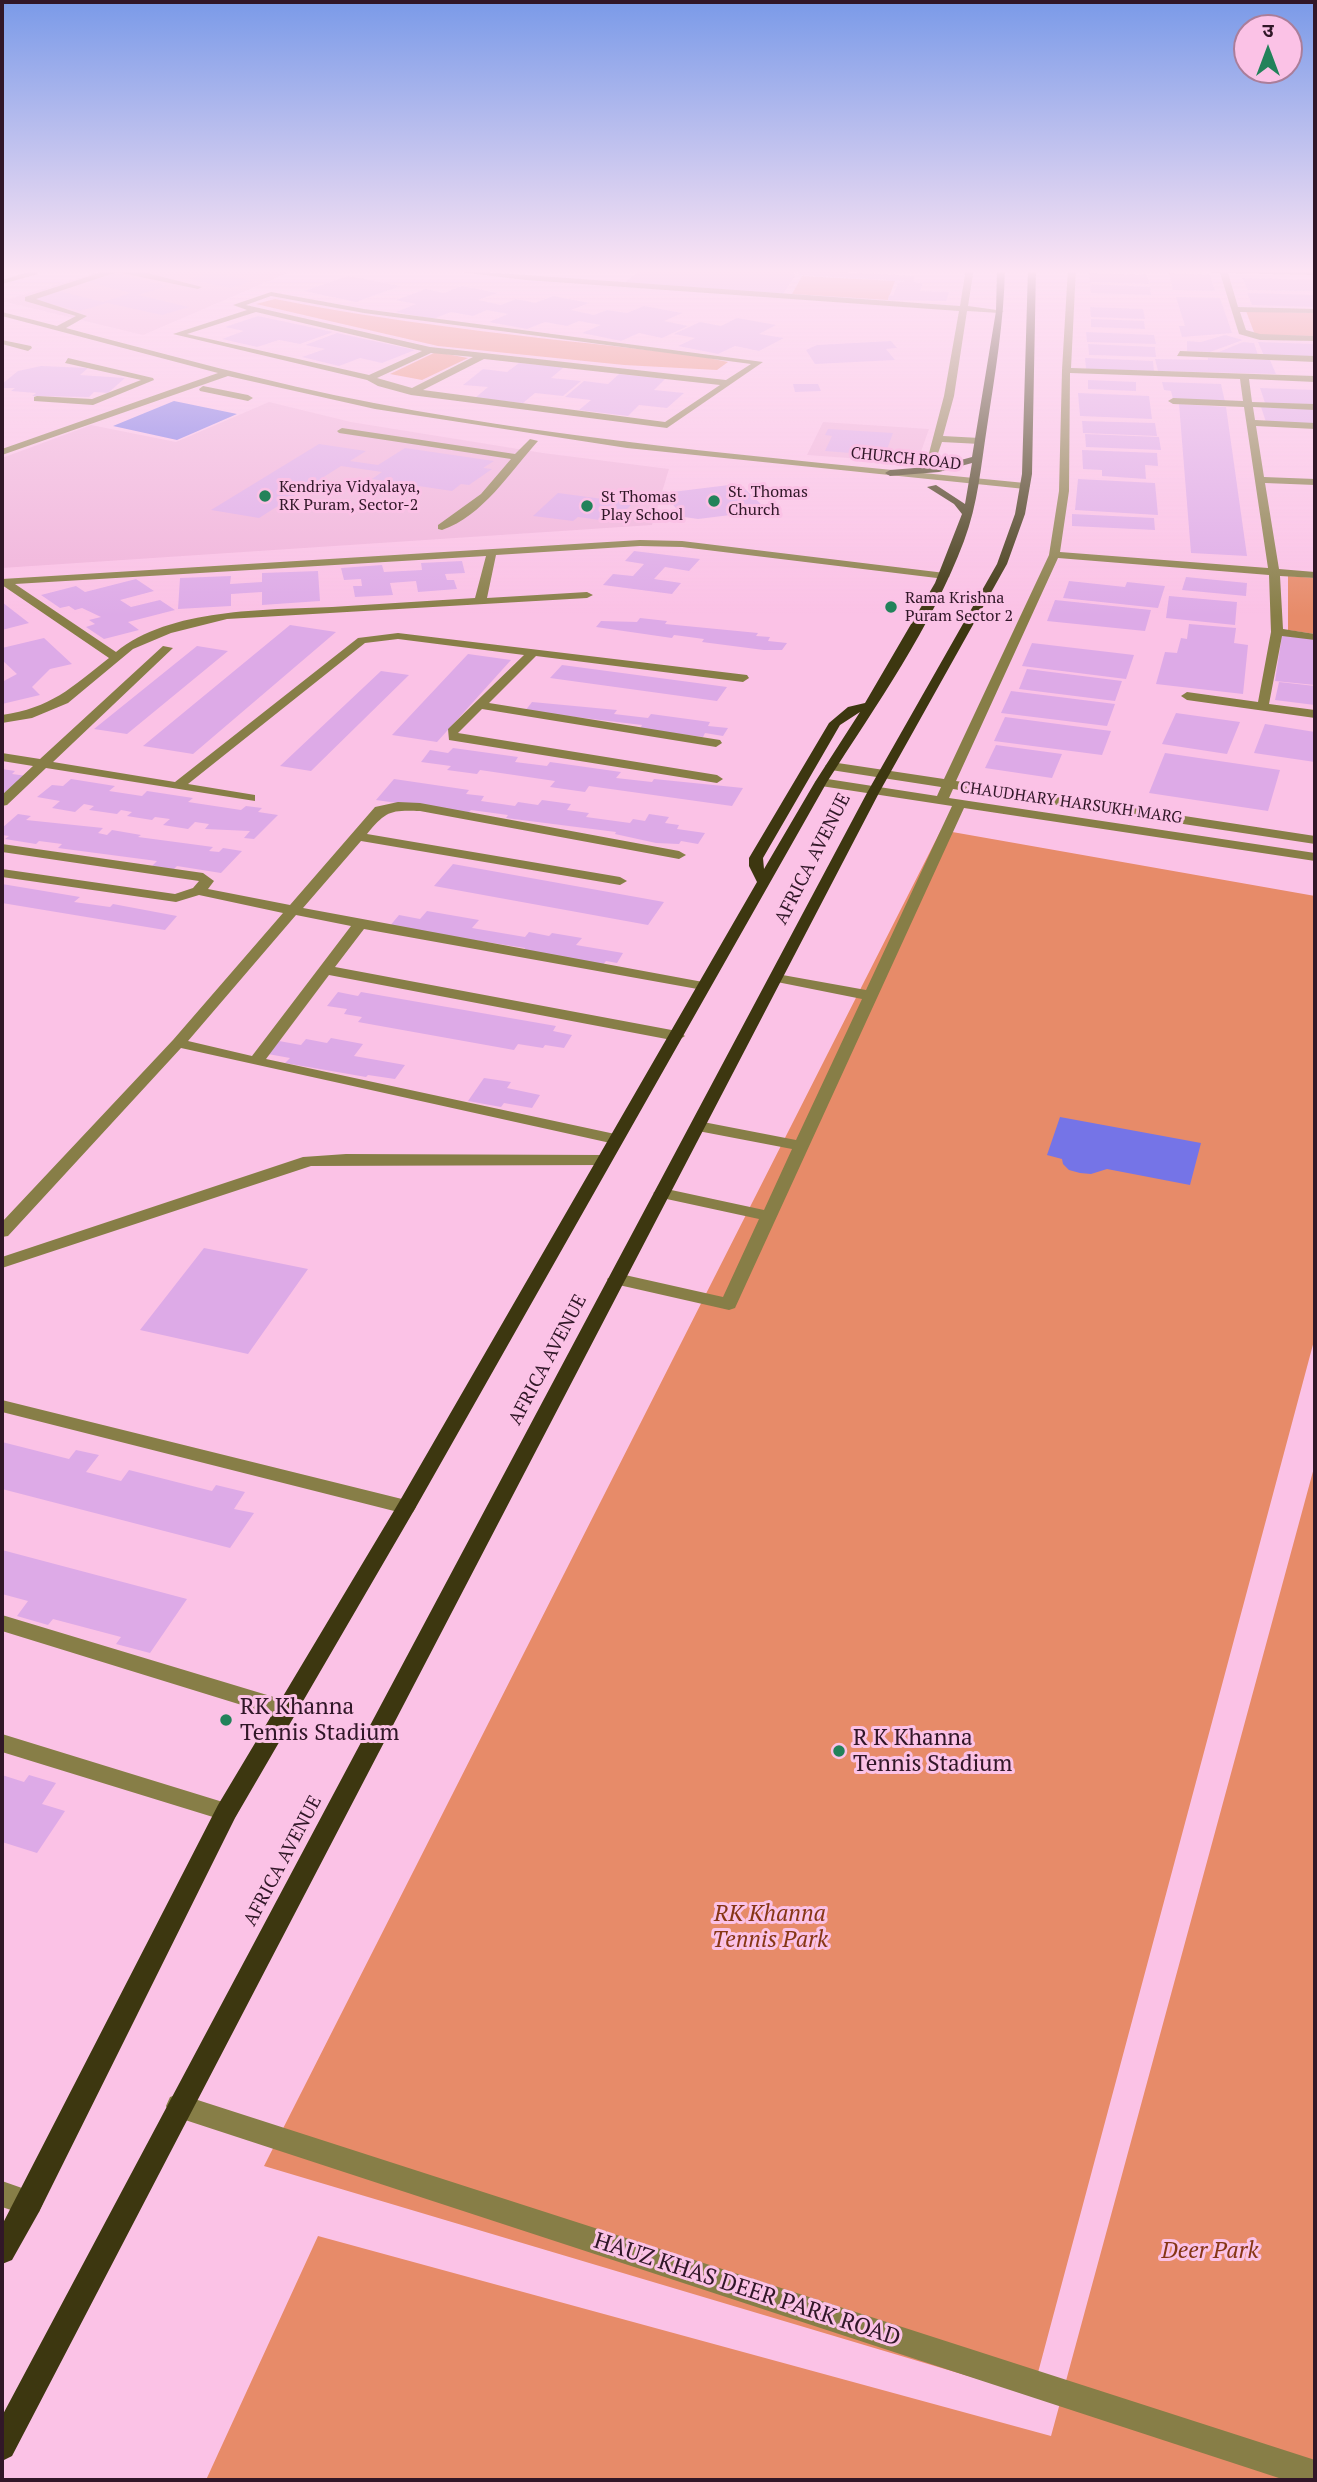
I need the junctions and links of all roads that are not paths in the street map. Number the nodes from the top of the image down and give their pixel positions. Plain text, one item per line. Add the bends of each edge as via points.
1 (140, 384) edge
2 (196, 384) edge
3 (229, 384) edge
4 (275, 384) edge
5 (381, 384) joint
6 (427, 384) edge
7 (727, 384) edge
8 (951, 384) edge
9 (988, 384) edge
10 (1028, 384) edge
11 (1066, 384) edge
12 (1245, 384) edge
13 (137, 385) junction
14 (234, 385) junction
15 (369, 388) dead end
16 (203, 389) dead end
17 (220, 391) junction
18 (413, 391) junction
19 (170, 393) junction
20 (358, 393) dead end
21 (248, 398) dead end
22 (37, 399) dead end
23 (343, 399) junction
24 (1173, 401) dead end
25 (1249, 403) junction
26 (375, 406) junction
27 (1315, 407) edge
28 (1251, 423) junction
29 (1315, 426) edge
30 (342, 431) dead end
31 (937, 439) junction
32 (533, 441) junction
33 (978, 450) junction
34 (2, 452) edge
35 (517, 457) junction
36 (933, 457) dead end
37 (890, 473) junction
38 (1260, 480) junction
39 (1315, 482) edge
40 (932, 487) junction
41 (976, 487) junction
42 (1024, 491) junction
43 (967, 513) junction
44 (442, 527) dead end
45 (492, 551) junction
46 (1054, 555) junction
47 (1274, 571) junction
48 (1315, 575) edge
49 (945, 576) junction
50 (3, 582) edge
51 (587, 595) dead end
52 (480, 602) junction
53 (1278, 632) junction
54 (1315, 637) edge
55 (167, 648) dead end
56 (535, 651) junction
57 (115, 657) junction
58 (743, 678) dead end
59 (1187, 696) dead end
60 (478, 705) junction
61 (869, 706) junction
62 (1263, 706) junction
63 (1315, 714) edge
64 (2, 719) edge
65 (716, 743) dead end
66 (2, 757) edge
67 (41, 763) junction
68 (826, 774) junction
69 (717, 779) dead end
70 (878, 782) junction
71 (948, 784) junction
72 (179, 785) junction
73 (250, 798) dead end
74 (941, 801) junction
75 (2, 802) edge
76 (959, 804) junction
77 (356, 836) junction
78 (1315, 840) edge
79 (2, 848) edge
80 (679, 855) dead end
81 (1315, 857) edge
82 (2, 873) edge
83 (620, 881) dead end
84 (764, 882) junction
85 (198, 891) junction
86 (294, 911) junction
87 (360, 924) junction
88 (327, 970) junction
89 (776, 978) junction
90 (703, 986) junction
91 (871, 996) junction
92 (677, 1036) junction
93 (178, 1043) junction
94 (256, 1062) junction
95 (698, 1126) junction
96 (615, 1139) junction
97 (802, 1146) junction
98 (603, 1160) junction
99 (662, 1193) junction
100 (769, 1216) junction
101 (2, 1231) edge
102 (2, 1263) edge
103 (616, 1279) junction
104 (2, 1406) edge
105 (406, 1507) junction
106 (2, 1623) edge
107 (286, 1710) junction
108 (2, 1743) edge
109 (226, 1812) junction
110 (179, 2106) junction
111 (2, 2194) edge
112 (29, 2203) junction
113 (2, 2251) edge
114 (2, 2446) edge
115 (1315, 2475) edge

1 - 13 street
2 - 19 street
3 - 14 street, CHURCH ROAD
4 - 23 street, CHURCH ROAD
5 - 15 street
5 - 18 street
6 - 18 street
7 - 18 street via 667,425
8 - 31 street
9 - 33 main road, AFRICA AVENUE
10 - 42 main road, AFRICA AVENUE
11 - 46 street via 1065,491
12 - 25 street
13 - 19 street
13 - 22 street via 93,402
14 - 17 street
14 - 32 street, CHURCH ROAD via 359,413
16 - 17 street
17 - 21 street
18 - 26 street
19 - 34 street
20 - 23 street
23 - 26 street, CHURCH ROAD
24 - 25 street
25 - 27 street
25 - 28 street
26 - 37 street, CHURCH ROAD via 627,445
28 - 29 street
28 - 38 street
30 - 35 street
31 - 33 street
31 - 36 street
32 - 35 street
32 - 40 street, CHURCH ROAD
33 - 37 main road via 939,469
33 - 41 main road, AFRICA AVENUE
35 - 44 street via 498,483
37 - 41 street, CHURCH ROAD
38 - 39 street
38 - 47 street
40 - 41 street, CHURCH ROAD
40 - 43 main road
41 - 42 street, CHURCH ROAD
41 - 43 main road, AFRICA AVENUE
42 - 70 main road, AFRICA AVENUE via 1002,564
43 - 49 main road, AFRICA AVENUE
45 - 49 street via 682,544
45 - 50 street
45 - 52 street
46 - 47 street
46 - 71 street
47 - 48 street
47 - 53 street
49 - 61 main road, AFRICA AVENUE
50 - 57 street
51 - 52 street
52 - 57 street via 227,617 167,630
53 - 54 street
53 - 62 street
55 - 67 street
56 - 58 street
56 - 60 street
56 - 72 street via 398,636 362,640
57 - 64 street via 64,700 28,715
59 - 62 street
60 - 65 street
60 - 69 street via 452,732 453,737
61 - 68 main road, AFRICA AVENUE
61 - 84 main road via 852,710 835,723 807,766 757,858
62 - 63 street
66 - 67 street
67 - 72 street
67 - 75 street
68 - 70 street, CHAUDHARY HARSUKH MARG
68 - 70 street, CHAUDHARY HARSUKH MARG
68 - 84 main road, AFRICA AVENUE
70 - 71 street, CHAUDHARY HARSUKH MARG
70 - 74 street, CHAUDHARY HARSUKH MARG
70 - 89 main road, AFRICA AVENUE
71 - 74 street
71 - 78 street, CHAUDHARY HARSUKH MARG
72 - 73 street
74 - 76 street, CHAUDHARY HARSUKH MARG
76 - 81 street, CHAUDHARY HARSUKH MARG
76 - 91 street
77 - 80 street via 380,810 407,806
77 - 83 street
77 - 86 street
79 - 85 street via 203,877 207,885
82 - 85 street via 170,897
84 - 90 main road, AFRICA AVENUE
85 - 86 street
86 - 87 street
86 - 93 street
87 - 88 street
87 - 90 street
88 - 92 street
88 - 94 street
89 - 91 street
89 - 95 main road, AFRICA AVENUE
90 - 92 main road, AFRICA AVENUE
91 - 97 street
92 - 96 main road, AFRICA AVENUE
93 - 94 street
93 - 101 street
94 - 96 street
95 - 97 street
95 - 99 main road, AFRICA AVENUE
96 - 98 main road, AFRICA AVENUE
97 - 100 street
98 - 102 street via 309,1161
98 - 105 main road, AFRICA AVENUE
99 - 100 street
99 - 103 main road, AFRICA AVENUE
100 - 103 street via 729,1304
103 - 110 main road, AFRICA AVENUE
104 - 105 street
105 - 107 main road, AFRICA AVENUE
106 - 107 street
107 - 109 main road, AFRICA AVENUE
108 - 109 street
109 - 112 main road, AFRICA AVENUE
110 - 114 main road, AFRICA AVENUE
110 - 115 street, HAUZ KHAS DEER PARK ROAD
111 - 112 street
112 - 113 main road, AFRICA AVENUE

